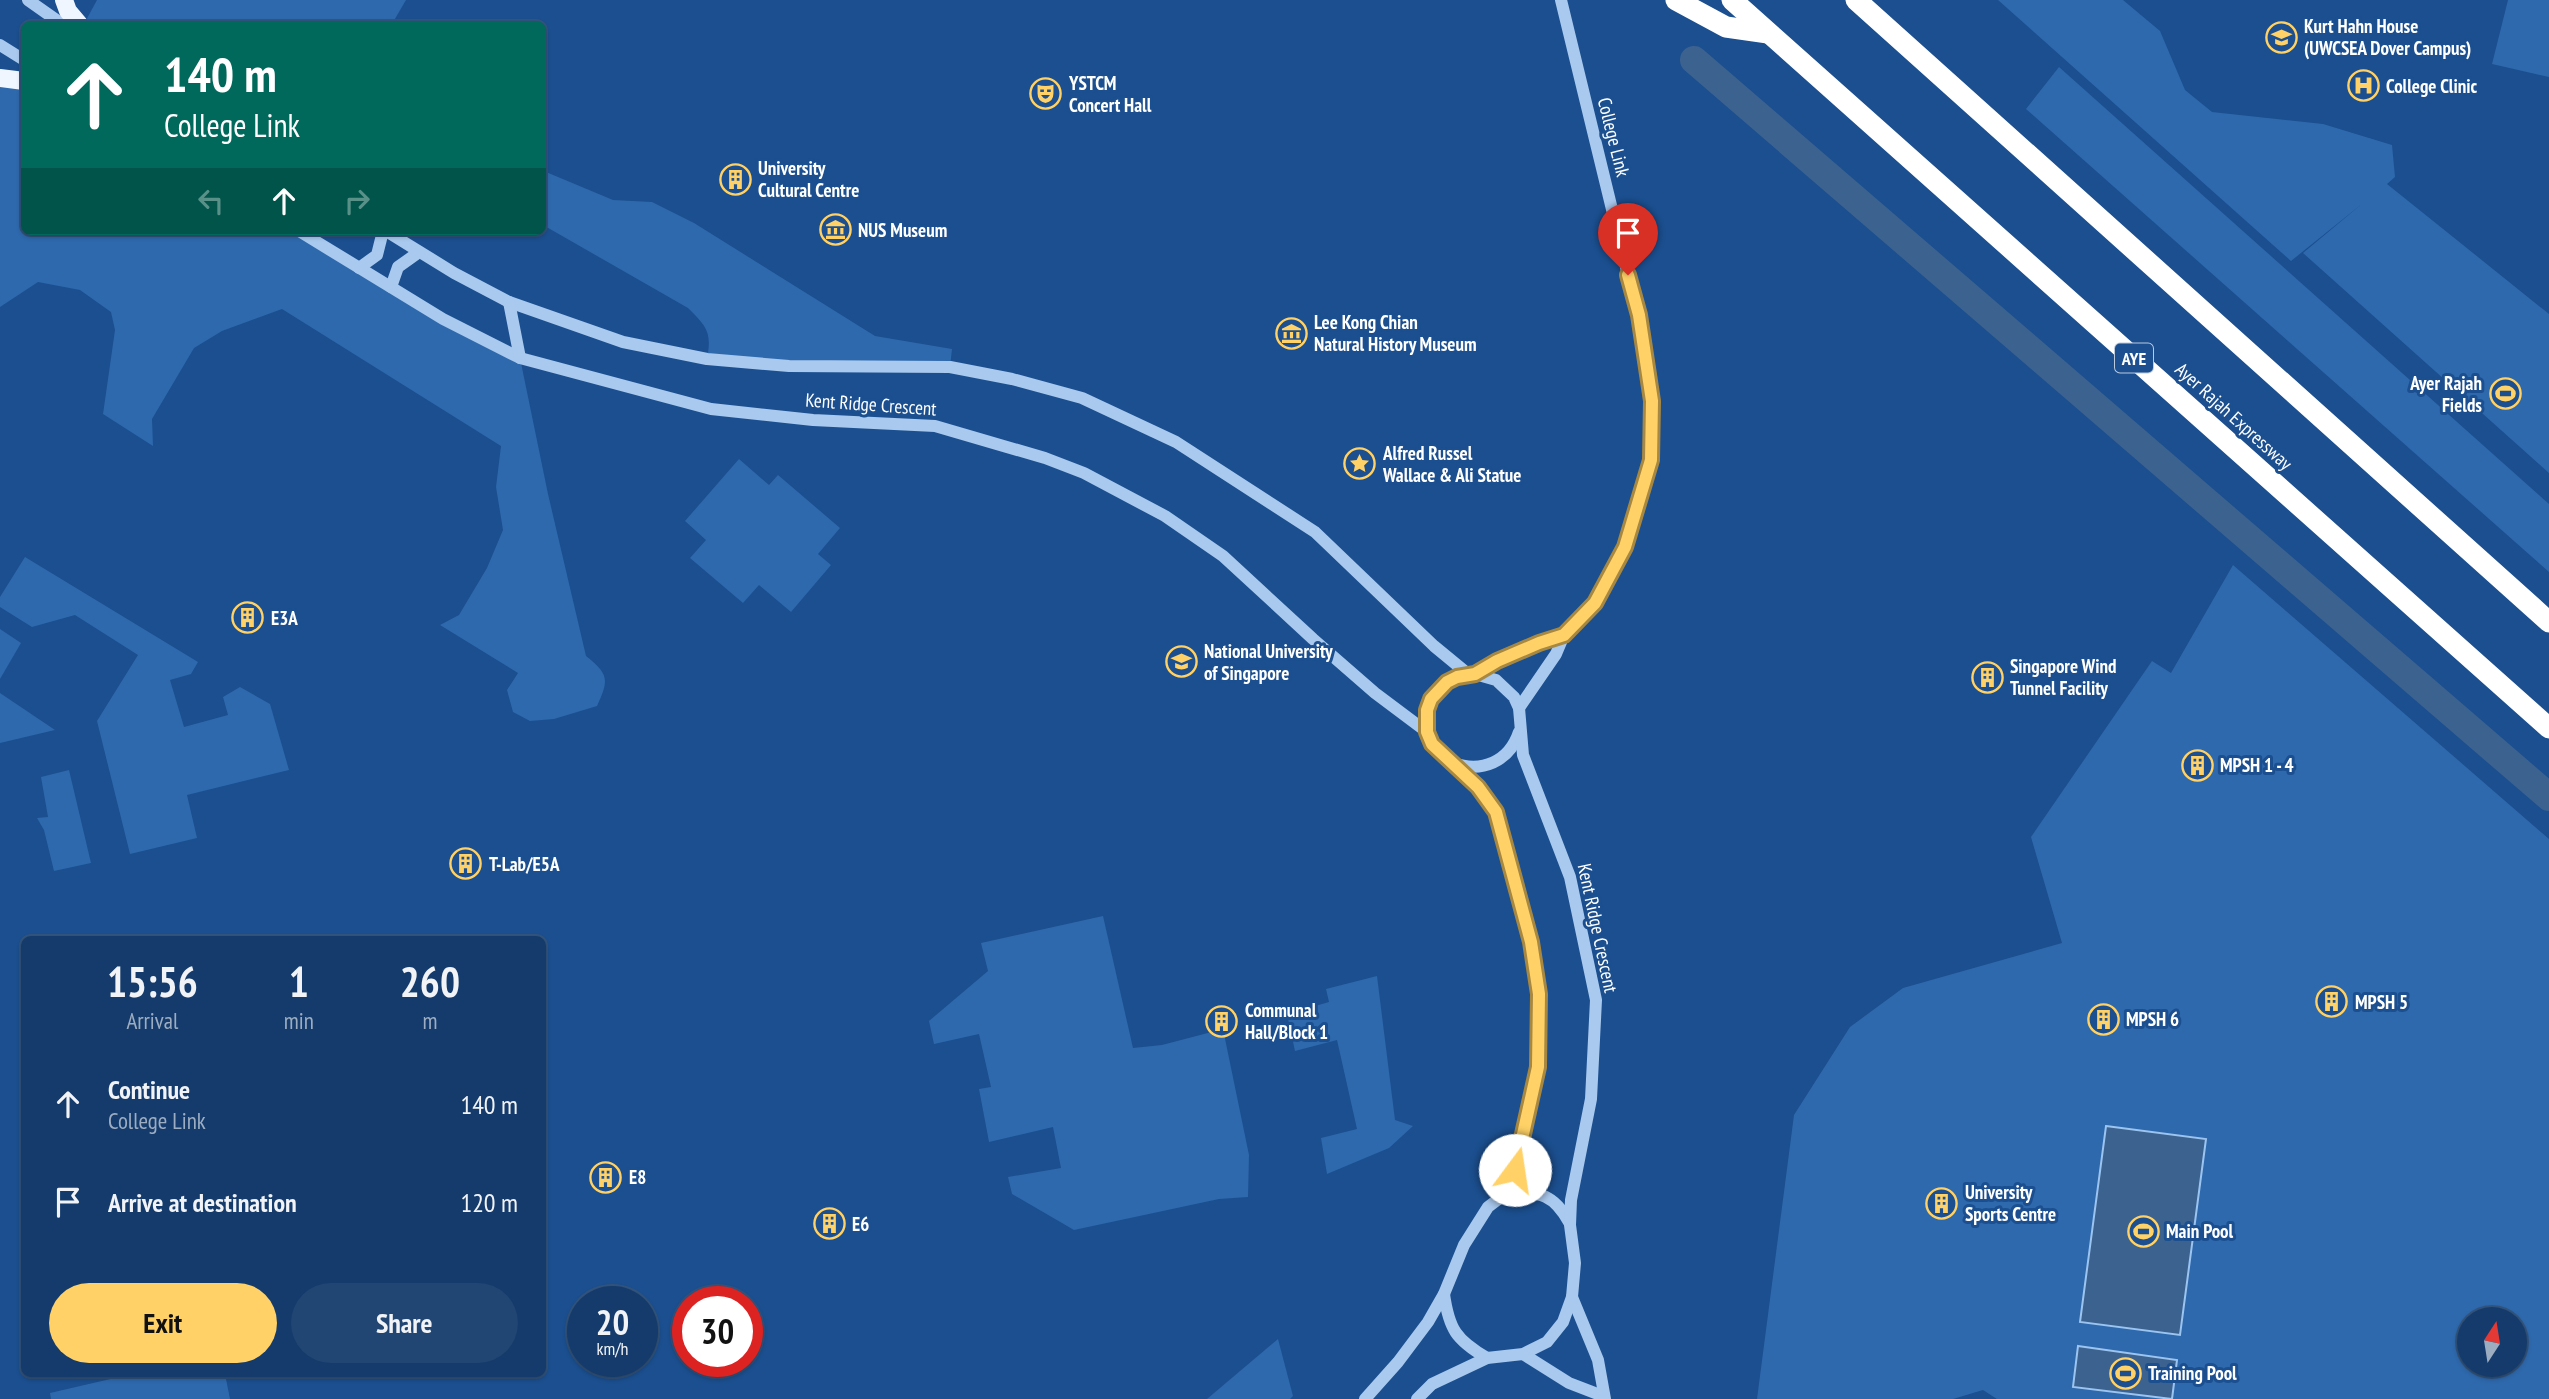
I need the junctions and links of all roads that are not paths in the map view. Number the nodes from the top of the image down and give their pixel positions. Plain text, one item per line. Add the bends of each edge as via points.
1 (28, 0) edge
2 (64, 0) edge
3 (1561, 0) edge
4 (1676, 0) edge
5 (1732, 0) edge
6 (1856, 0) edge
7 (58, 21) edge
8 (76, 21) edge
9 (1768, 33) junction
10 (0, 45) edge
11 (21, 58) edge
12 (0, 78) edge
13 (21, 80) edge
14 (305, 235) edge
15 (383, 235) edge
16 (391, 235) edge
17 (419, 252) junction
18 (359, 268) junction
19 (391, 287) junction
20 (509, 302) junction
21 (520, 358) junction
22 (2549, 622) edge
23 (1564, 635) junction
24 (1472, 674) junction
25 (1519, 708) junction
26 (1520, 728) junction
27 (2549, 728) edge
28 (1427, 732) junction
29 (1441, 754) junction
30 (1509, 1192) junction
31 (1570, 1225) junction
32 (1444, 1294) junction
33 (1572, 1297) junction
34 (1523, 1354) junction
35 (1487, 1358) junction
36 (1604, 1398) edge
37 (1365, 1399) edge
38 (1418, 1399) edge

1 - 7 street
2 - 8 main road
3 - 23 street, College Link via 1639,315 1652,401 1651,460 1625,547 1595,603
4 - 9 highway via 1726,27
5 - 9 highway, Ayer Rajah Expressway / AYE
6 - 22 highway
9 - 27 highway, Ayer Rajah Expressway / AYE
10 - 11 street
12 - 13 main road
14 - 18 street, Kent Ridge Crescent
15 - 18 street via 377,255
16 - 17 street, Kent Ridge Crescent
17 - 19 street via 398,267
17 - 20 street, Kent Ridge Crescent
18 - 19 street, Kent Ridge Crescent
19 - 21 street, Kent Ridge Crescent
20 - 21 street
20 - 24 street, Kent Ridge Crescent via 623,342 707,359 789,366 950,367 1082,398 1176,442 1315,533 1434,646
21 - 28 street, Kent Ridge Crescent via 712,409 935,426 1084,473 1165,516 1223,556 1375,693
23 - 24 street, College Link
23 - 25 street, College Link
24 - 25 street, Kent Ridge Crescent via 1506,687
24 - 28 street via 1438,690 1427,710
25 - 26 street, Kent Ridge Crescent
26 - 29 street via 1509,751 1488,765 1463,766
26 - 31 street, Kent Ridge Crescent via 1523,755 1570,877 1596,1000 1591,1099 1574,1176
28 - 29 street, Kent Ridge Crescent
29 - 30 street, Kent Ridge Crescent via 1478,787 1496,812 1531,942 1539,994 1538,1067
30 - 31 street via 1540,1193 1559,1205
30 - 32 street via 1488,1207 1464,1245
31 - 33 street, Kent Ridge Crescent via 1575,1263
32 - 35 street via 1448,1321 1463,1344
32 - 37 street via 1398,1362
33 - 34 street, Kent Ridge Crescent via 1563,1322 1547,1342
33 - 36 street via 1598,1360
34 - 35 street, Kent Ridge Crescent
34 - 36 street via 1569,1383
35 - 38 street, Kent Ridge Crescent via 1432,1384

